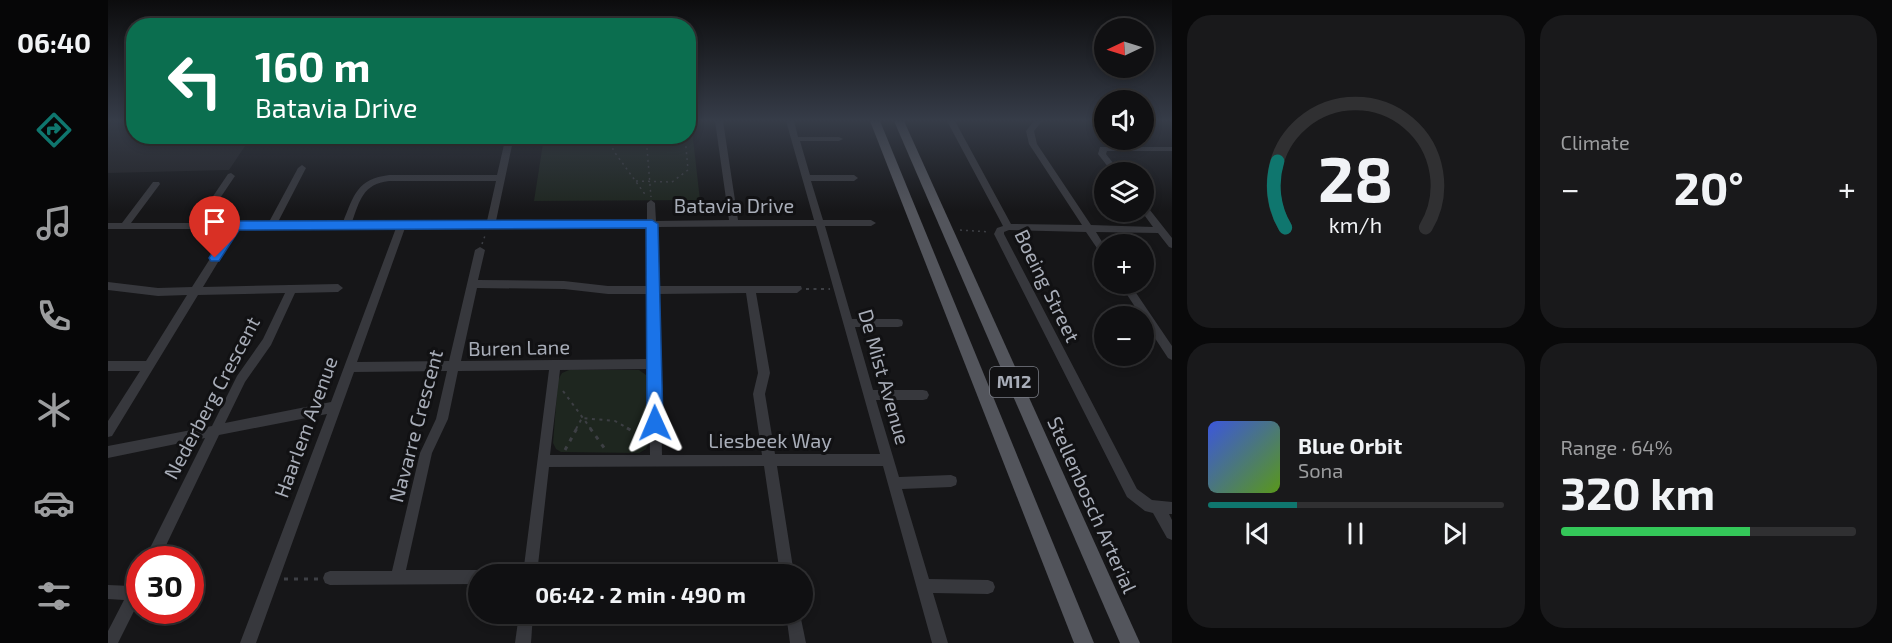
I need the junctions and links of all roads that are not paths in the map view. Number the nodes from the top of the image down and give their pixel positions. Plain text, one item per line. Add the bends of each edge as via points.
1 (507, 151) edge
2 (723, 151) edge
3 (799, 151) edge
4 (887, 151) edge
5 (912, 151) edge
6 (965, 151) edge
7 (1038, 151) edge
8 (302, 168) dead end
9 (231, 176) dead end
10 (501, 178) junction
11 (807, 178) junction
12 (854, 178) dead end
13 (156, 184) dead end
14 (651, 203) road end
15 (1154, 222) edge
16 (652, 224) junction
17 (734, 224) junction
18 (820, 224) junction
19 (871, 224) dead end
20 (198, 225) junction
21 (236, 225) junction
22 (272, 225) junction
23 (346, 225) junction
24 (402, 225) junction
25 (490, 225) junction
26 (108, 226) edge
27 (123, 226) junction
28 (1089, 229) junction
29 (1160, 230) junction
30 (1003, 231) junction
31 (1094, 237) edge
32 (1172, 245) edge
33 (480, 250) road end
34 (473, 284) junction
35 (108, 286) edge
36 (338, 288) dead end
37 (292, 289) junction
38 (750, 289) junction
39 (797, 289) road end
40 (652, 290) junction
41 (195, 291) junction
42 (1132, 294) edge
43 (848, 323) junction
44 (898, 323) dead end
45 (1172, 355) edge
46 (654, 364) junction
47 (555, 365) junction
48 (108, 366) edge
49 (147, 366) junction
50 (453, 366) junction
51 (349, 367) junction
52 (869, 395) junction
53 (924, 395) dead end
54 (334, 408) junction
55 (215, 431) junction
56 (108, 432) edge
57 (108, 452) edge
58 (770, 460) junction
59 (888, 460) junction
60 (544, 461) junction
61 (656, 461) junction
62 (951, 481) dead end
63 (894, 483) junction
64 (1165, 508) edge
65 (1172, 533) edge
66 (158, 546) edge
67 (531, 564) edge
68 (786, 564) edge
69 (468, 577) edge
70 (330, 578) road end
71 (397, 578) junction
72 (924, 586) junction
73 (988, 587) dead end
74 (126, 590) edge
75 (108, 592) edge
76 (126, 610) edge
77 (525, 624) edge
78 (795, 624) edge
79 (110, 643) edge
80 (248, 643) edge
81 (523, 643) edge
82 (798, 643) edge
83 (940, 643) edge
84 (1084, 643) edge
85 (1130, 643) edge

1 - 10 street
2 - 17 street
3 - 11 street, De Mist Avenue
4 - 84 main road, M12
5 - 85 main road, Stellenbosch Arterial / M12
6 - 30 street
7 - 28 street
8 - 22 street
9 - 20 street
10 - 23 street via 371,180 361,189
10 - 25 street
11 - 12 street
11 - 18 street, De Mist Avenue
13 - 27 street
14 - 16 street
15 - 29 street
16 - 17 street, Batavia Drive
16 - 25 street, Batavia Drive
16 - 40 street
17 - 18 street, Batavia Drive
18 - 19 street, Batavia Drive
18 - 43 street, De Mist Avenue
20 - 21 street, Batavia Drive
20 - 27 street, Batavia Drive
21 - 22 street, Batavia Drive
21 - 41 street
22 - 23 street, Batavia Drive
23 - 24 street, Batavia Drive
24 - 25 street, Batavia Drive
24 - 51 street, Haarlem Avenue
26 - 27 street, Batavia Drive
28 - 29 street, Boeing Street
28 - 30 street, Boeing Street
28 - 31 street
29 - 32 street
30 - 64 street, Boeing Street via 1129,488 1140,501
33 - 34 street, Navarre Crescent
34 - 40 street
34 - 50 street, Navarre Crescent
35 - 41 street, Nederberg Crescent via 141,291
36 - 37 street, Nederberg Crescent
37 - 41 street, Nederberg Crescent
37 - 55 street, Nederberg Crescent via 267,342 247,369
38 - 39 street
38 - 40 street
38 - 58 street via 764,373 759,394
40 - 46 street
41 - 49 street
42 - 45 street
43 - 44 street
43 - 52 street, De Mist Avenue
46 - 47 street, Buren Lane
46 - 61 street
47 - 50 street, Buren Lane
47 - 60 street
48 - 49 street
49 - 56 street
50 - 51 street, Buren Lane
50 - 71 street, Navarre Crescent via 442,419 426,453
51 - 54 street, Haarlem Avenue
52 - 53 street
52 - 59 street, De Mist Avenue
54 - 55 street
54 - 80 street, Haarlem Avenue
55 - 57 street
55 - 66 street, Nederberg Crescent
58 - 59 street, Liesbeek Way
58 - 61 street, Liesbeek Way
58 - 68 street
59 - 63 street, De Mist Avenue
60 - 61 street, Liesbeek Way
60 - 67 street
62 - 63 street
63 - 72 street, De Mist Avenue
64 - 65 street
69 - 71 street
70 - 71 street
72 - 73 street
72 - 83 street, De Mist Avenue
74 - 75 street
76 - 79 street
77 - 81 street
78 - 82 street

